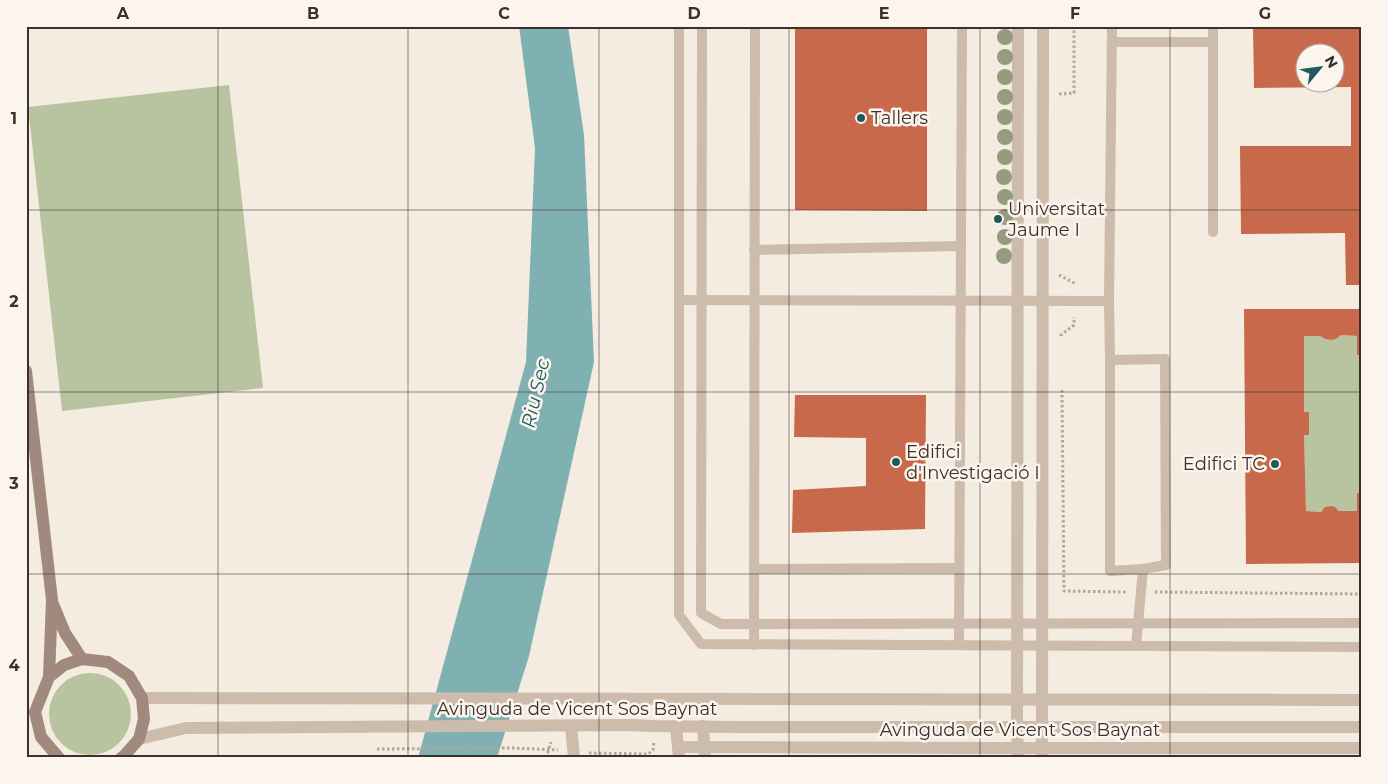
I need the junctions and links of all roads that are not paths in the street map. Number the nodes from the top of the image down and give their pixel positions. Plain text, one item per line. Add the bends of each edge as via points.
1 (679, 26) edge
2 (702, 26) edge
3 (754, 26) edge
4 (962, 26) edge
5 (1018, 26) edge
6 (1043, 26) edge
7 (1112, 26) edge
8 (1213, 26) edge
9 (1112, 42) junction
10 (1213, 42) junction
11 (1213, 232) dead end
12 (961, 246) junction
13 (754, 250) junction
14 (679, 300) junction
15 (702, 300) junction
16 (755, 300) junction
17 (961, 301) junction
18 (1018, 301) junction
19 (1042, 301) junction
20 (1109, 301) junction
21 (1110, 360) junction
22 (26, 371) edge
23 (959, 568) junction
24 (754, 569) junction
25 (1143, 569) junction
26 (52, 600) junction
27 (1362, 623) edge
28 (754, 624) junction
29 (959, 624) junction
30 (1017, 624) junction
31 (1042, 624) junction
32 (1139, 624) junction
33 (754, 645) junction
34 (959, 645) junction
35 (1017, 646) junction
36 (1042, 646) junction
37 (1136, 646) junction
38 (1362, 647) edge
39 (82, 659) junction
40 (49, 677) junction
41 (142, 698) junction
42 (1017, 699) junction
43 (1042, 699) junction
44 (1362, 700) edge
45 (31, 711) edge
46 (571, 726) junction
47 (676, 726) junction
48 (703, 726) junction
49 (1042, 726) junction
50 (1017, 727) junction
51 (1362, 727) edge
52 (139, 739) junction
53 (1362, 748) edge
54 (679, 752) edge
55 (705, 752) edge
56 (1018, 753) edge
57 (1042, 753) edge
58 (574, 755) edge
59 (57, 758) edge
60 (121, 758) edge

1 - 14 lane
2 - 15 lane
3 - 13 lane
4 - 12 lane
5 - 18 street
6 - 19 street
7 - 9 lane
8 - 10 lane
9 - 10 lane
9 - 20 lane
10 - 11 lane
12 - 13 lane
12 - 17 lane
13 - 16 lane
14 - 15 lane
14 - 33 lane via 679,615 701,644
15 - 16 lane
15 - 28 lane via 701,613 721,624
16 - 17 lane
16 - 24 lane
17 - 18 lane
17 - 23 lane
18 - 19 lane
18 - 30 street
19 - 20 lane
19 - 31 street
20 - 21 lane
21 - 25 lane via 1110,571
21 - 25 lane via 1165,359 1166,566
22 - 26 main road
23 - 24 lane
23 - 29 lane
24 - 28 lane
25 - 32 lane
26 - 39 main road
26 - 40 main road
27 - 32 lane
28 - 29 lane
28 - 33 lane
29 - 30 lane
29 - 34 lane
30 - 31 lane
30 - 35 street
31 - 32 lane
31 - 36 street
32 - 37 lane
33 - 34 lane
34 - 35 lane
35 - 36 lane
35 - 42 street
36 - 37 lane
36 - 43 street
37 - 38 lane
39 - 40 main road via 64,665
39 - 41 main road via 108,662 122,671 129,676
40 - 45 main road
41 - 42 street, Avinguda de Vicent Sos Baynat
41 - 52 main road via 144,719
42 - 43 street, Avinguda de Vicent Sos Baynat
42 - 50 street, Avinguda de Vicent Sos Baynat
43 - 44 street, Avinguda de Vicent Sos Baynat
43 - 49 street, Avinguda de Vicent Sos Baynat
45 - 59 main road via 41,737
46 - 47 street, Avinguda de Vicent Sos Baynat
46 - 52 street, Avinguda de Vicent Sos Baynat via 186,728
46 - 58 street
47 - 48 street, Avinguda de Vicent Sos Baynat
47 - 54 street
48 - 50 street, Avinguda de Vicent Sos Baynat
48 - 55 street
49 - 50 street, Avinguda de Vicent Sos Baynat
49 - 51 street, Avinguda de Vicent Sos Baynat
49 - 57 street
50 - 56 street
52 - 60 main road
53 - 57 street, Avinguda de Vicent Sos Baynat
54 - 55 street, Avinguda de Vicent Sos Baynat
55 - 56 street, Avinguda de Vicent Sos Baynat
56 - 57 street, Avinguda de Vicent Sos Baynat

